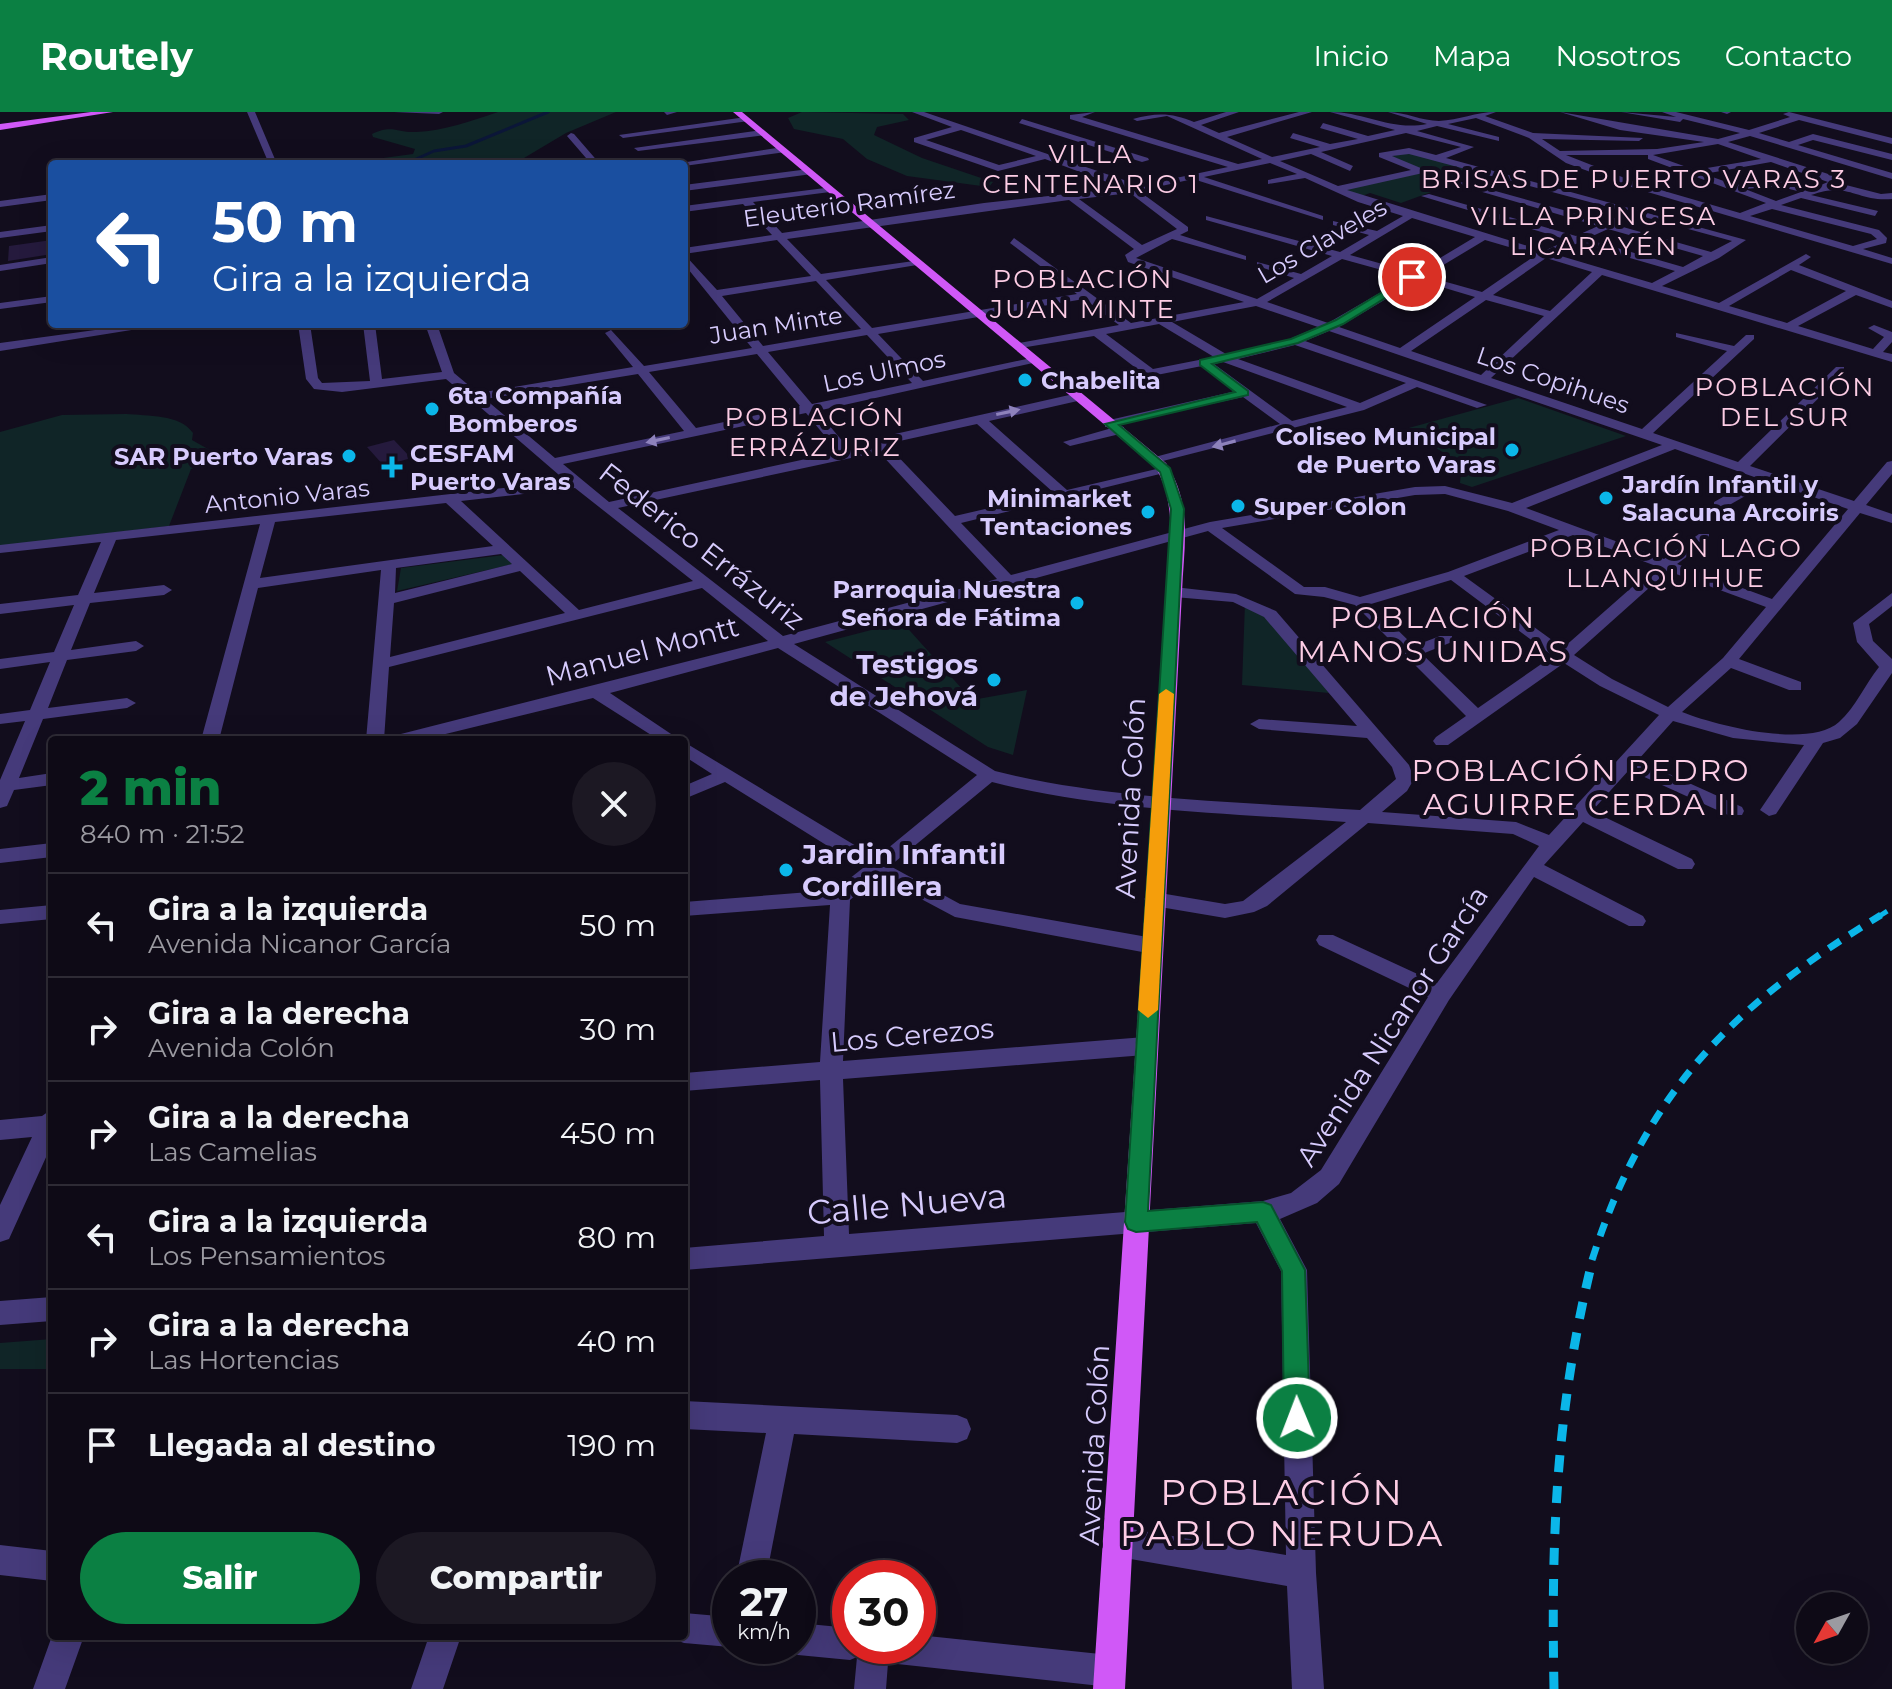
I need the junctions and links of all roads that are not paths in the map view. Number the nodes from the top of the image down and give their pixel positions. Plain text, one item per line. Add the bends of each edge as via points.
1 (108, 112) edge
2 (251, 112) edge
3 (398, 112) edge
4 (439, 112) edge
5 (673, 112) edge
6 (916, 112) edge
7 (1091, 112) edge
8 (1169, 112) edge
9 (1235, 112) edge
10 (1308, 112) edge
11 (1334, 112) edge
12 (1396, 112) edge
13 (1492, 112) edge
14 (1564, 112) edge
15 (1625, 112) edge
16 (1666, 112) edge
17 (1777, 112) edge
18 (667, 113) edge
19 (1473, 114) edge
20 (742, 116) edge
21 (1798, 117) junction
22 (1137, 119) dead end
23 (1700, 121) junction
24 (1439, 124) junction
25 (1194, 125) junction
26 (1526, 125) dead end
27 (1023, 126) dead end
28 (1323, 126) dead end
29 (0, 127) edge
30 (962, 127) junction
31 (1512, 128) junction
32 (1406, 131) junction
33 (762, 133) junction
34 (1662, 133) junction
35 (1750, 133) junction
36 (1009, 134) dead end
37 (571, 136) dead end
38 (1218, 136) junction
39 (1293, 136) dead end
40 (1532, 136) junction
41 (994, 138) junction
42 (1144, 138) junction
43 (1368, 139) junction
44 (1496, 139) dead end
45 (1892, 141) edge
46 (1721, 142) junction
47 (1351, 143) junction
48 (1788, 145) junction
49 (1331, 147) junction
50 (638, 148) junction
51 (783, 150) junction
52 (1312, 151) junction
53 (1552, 152) junction
54 (1382, 155) junction
55 (1645, 155) junction
56 (646, 156) dead end
57 (1047, 156) junction
58 (1437, 158) junction
59 (1772, 159) junction
60 (271, 160) edge
61 (591, 160) edge
62 (1270, 160) junction
63 (1892, 160) edge
64 (688, 163) edge
65 (1238, 167) junction
66 (1350, 168) dead end
67 (1093, 171) junction
68 (1870, 171) junction
69 (809, 172) junction
70 (1492, 172) junction
71 (1694, 173) junction
72 (1303, 176) junction
73 (1892, 176) edge
74 (1193, 177) junction
75 (1271, 182) dead end
76 (1834, 183) junction
77 (1460, 184) junction
78 (688, 188) edge
79 (1331, 188) junction
80 (1734, 188) junction
81 (830, 189) junction
82 (1132, 190) junction
83 (1302, 191) dead end
84 (688, 193) edge
85 (1804, 193) junction
86 (1070, 196) junction
87 (1426, 196) junction
88 (1892, 196) edge
89 (48, 198) edge
90 (1251, 198) junction
91 (746, 201) junction
92 (1684, 202) junction
93 (3, 204) edge
94 (1772, 204) junction
95 (1237, 205) dead end
96 (703, 207) junction
97 (688, 209) edge
98 (1390, 209) junction
99 (1638, 211) junction
100 (1223, 212) dead end
101 (1875, 213) dead end
102 (1411, 215) junction
103 (1739, 217) junction
104 (1209, 218) junction
105 (1320, 218) dead end
106 (871, 223) junction
107 (1336, 223) dead end
108 (1608, 225) junction
109 (48, 229) edge
110 (1184, 229) junction
111 (1378, 234) junction
112 (1171, 235) junction
113 (780, 236) junction
114 (0, 237) edge
115 (1483, 237) junction
116 (1577, 239) junction
117 (1014, 241) dead end
118 (1857, 248) junction
119 (1141, 249) junction
120 (688, 252) edge
121 (688, 254) edge
122 (1544, 255) junction
123 (1715, 256) junction
124 (1340, 257) junction
125 (1806, 257) dead end
126 (1242, 258) dead end
127 (48, 261) edge
128 (1892, 261) edge
129 (917, 262) junction
130 (1261, 264) dead end
131 (1791, 266) junction
132 (0, 268) edge
133 (1600, 271) junction
134 (1685, 271) junction
135 (1412, 277) junction
136 (817, 278) junction
137 (1304, 278) junction
138 (1866, 280) dead end
139 (1653, 287) junction
140 (1849, 289) junction
141 (714, 294) junction
142 (1088, 295) junction
143 (1483, 296) junction
144 (48, 300) edge
145 (1260, 302) junction
146 (1892, 305) edge
147 (0, 306) edge
148 (1720, 307) junction
149 (978, 313) junction
150 (1552, 315) junction
151 (1162, 321) junction
152 (1329, 326) junction
153 (1129, 327) junction
154 (1788, 327) junction
155 (108, 328) edge
156 (305, 328) edge
157 (370, 328) edge
158 (432, 328) edge
159 (1874, 328) dead end
160 (868, 332) junction
161 (611, 333) dead end
162 (1097, 333) junction
163 (1680, 335) dead end
164 (1750, 337) dead end
165 (1294, 341) junction
166 (0, 347) edge
167 (1019, 347) junction
168 (759, 350) junction
169 (1736, 350) junction
170 (1403, 351) junction
171 (1875, 353) junction
172 (1224, 358) junction
173 (1892, 358) edge
174 (1036, 361) junction
175 (1204, 362) junction
176 (640, 369) junction
177 (1840, 370) dead end
178 (1150, 373) junction
179 (449, 375) junction
180 (1483, 379) junction
181 (1417, 383) junction
182 (377, 384) junction
183 (920, 385) junction
184 (1074, 393) junction
185 (1244, 393) junction
186 (471, 398) junction
187 (1481, 405) dead end
188 (1360, 407) junction
189 (809, 409) junction
190 (979, 419) junction
191 (1291, 426) junction
192 (1114, 427) junction
193 (693, 433) junction
194 (1643, 435) junction
195 (1070, 442) dead end
196 (880, 444) junction
197 (1674, 445) junction
198 (847, 455) junction
199 (553, 462) junction
200 (1892, 465) edge
201 (1160, 466) junction
202 (1740, 468) junction
203 (1768, 477) junction
204 (578, 484) junction
205 (1063, 494) junction
206 (450, 499) junction
207 (1719, 505) dead end
208 (608, 506) junction
209 (1855, 507) junction
210 (1513, 508) junction
211 (1892, 519) edge
212 (268, 520) junction
213 (952, 521) junction
214 (1210, 526) junction
215 (1576, 529) junction
216 (1176, 535) junction
217 (110, 537) junction
218 (1704, 537) dead end
219 (0, 549) edge
220 (504, 549) junction
221 (1667, 564) junction
222 (389, 566) junction
223 (522, 566) junction
224 (1453, 575) junction
225 (1007, 580) junction
226 (705, 583) junction
227 (251, 584) junction
228 (164, 590) dead end
229 (1174, 592) junction
230 (1892, 598) edge
231 (84, 599) junction
232 (386, 600) junction
233 (1360, 602) junction
234 (1777, 606) junction
235 (0, 609) edge
236 (576, 615) junction
237 (1446, 639) dead end
238 (780, 642) junction
239 (136, 646) dead end
240 (1413, 652) junction
241 (60, 656) junction
242 (1564, 656) junction
243 (1729, 661) junction
244 (0, 664) edge
245 (381, 664) junction
246 (1890, 665) edge
247 (1795, 686) dead end
248 (596, 692) junction
249 (127, 703) dead end
250 (36, 715) junction
251 (1669, 715) junction
252 (1476, 716) junction
253 (0, 719) edge
254 (1259, 724) dead end
255 (1373, 733) junction
256 (211, 736) edge
257 (375, 736) edge
258 (415, 736) edge
259 (665, 736) edge
260 (1817, 739) junction
261 (1442, 741) dead end
262 (688, 751) edge
263 (1625, 761) junction
264 (725, 775) junction
265 (989, 775) junction
266 (48, 780) edge
267 (2, 791) edge
268 (688, 791) edge
269 (1160, 802) junction
270 (1769, 810) dead end
271 (1735, 811) dead end
272 (1578, 812) junction
273 (1365, 815) junction
274 (1550, 843) junction
275 (48, 850) edge
276 (0, 856) edge
277 (1685, 864) dead end
278 (1531, 867) junction
279 (878, 868) junction
280 (840, 897) junction
281 (1154, 899) junction
282 (688, 909) edge
283 (48, 912) edge
284 (0, 917) edge
285 (1636, 921) dead end
286 (1326, 940) dead end
287 (1153, 946) junction
288 (1441, 994) junction
289 (1145, 1046) junction
290 (831, 1072) junction
291 (688, 1082) edge
292 (48, 1123) edge
293 (48, 1129) edge
294 (0, 1130) edge
295 (1263, 1212) junction
296 (1136, 1222) junction
297 (0, 1231) edge
298 (837, 1246) junction
299 (688, 1259) edge
300 (48, 1309) edge
301 (0, 1313) edge
302 (688, 1415) edge
303 (783, 1420) junction
304 (957, 1429) dead end
305 (1119, 1542) junction
306 (0, 1560) edge
307 (755, 1560) edge
308 (48, 1566) edge
309 (1301, 1573) junction
310 (688, 1628) edge
311 (712, 1630) edge
312 (67, 1640) edge
313 (444, 1640) edge
314 (936, 1655) edge
315 (871, 1664) edge
316 (1110, 1680) edge
317 (49, 1689) edge
318 (427, 1689) edge
319 (870, 1689) edge
320 (1308, 1689) edge

1 - 29 main road
2 - 60 street
3 - 4 street
5 - 18 street
6 - 30 street
7 - 42 street via 1073,117
8 - 22 street
8 - 25 street
9 - 25 street
10 - 38 street
11 - 32 street
12 - 24 street
13 - 19 street, Eleuterio Ramírez
14 - 34 street
15 - 23 street
16 - 23 street
17 - 21 street
19 - 24 street, Eleuterio Ramírez
19 - 31 street
20 - 33 main road
20 - 50 street via 623,135
21 - 35 street
21 - 45 street
23 - 35 street
24 - 32 street, Eleuterio Ramírez
24 - 44 street
25 - 38 street
25 - 42 street
26 - 31 street
27 - 67 street via 1149,159
28 - 43 street
30 - 41 street
30 - 57 street via 917,140 998,168
31 - 40 street
32 - 43 street, Eleuterio Ramírez
32 - 58 street via 1470,147
33 - 50 street
33 - 51 main road
34 - 40 street via 1622,140
34 - 46 street
35 - 46 street
35 - 48 street
36 - 41 street
37 - 61 street
38 - 62 street
39 - 49 street
40 - 53 street
41 - 57 street
42 - 65 street
43 - 47 street, Eleuterio Ramírez
46 - 55 street
46 - 59 street
47 - 49 street, Eleuterio Ramírez
47 - 54 street
48 - 63 street via 1813,137
48 - 68 street
49 - 52 street, Eleuterio Ramírez
50 - 56 street
51 - 64 street
51 - 69 main road
52 - 62 street, Eleuterio Ramírez
52 - 66 street
53 - 55 street
53 - 92 street
54 - 58 street via 1409,151
54 - 79 street via 1420,171
55 - 71 street
57 - 67 street
58 - 70 street
59 - 71 street
59 - 76 street
62 - 65 street, Eleuterio Ramírez
62 - 72 street
63 - 68 street
65 - 74 street, Eleuterio Ramírez
67 - 82 street
68 - 73 street
68 - 76 street
69 - 78 street
69 - 81 main road
70 - 77 street
70 - 99 street
71 - 80 street
72 - 75 street
72 - 79 street
74 - 82 street, Eleuterio Ramírez
74 - 90 street
76 - 85 street
76 - 88 street
77 - 87 street
77 - 108 street
79 - 83 street
79 - 98 street
80 - 85 street via 1778,183
80 - 92 street
80 - 94 street
81 - 91 street
81 - 106 main road
82 - 86 street, Eleuterio Ramírez
82 - 110 street
84 - 96 street
85 - 94 street
85 - 101 street
86 - 106 street, Eleuterio Ramírez
86 - 119 street
87 - 98 street
87 - 116 street
89 - 93 street
90 - 95 street
90 - 105 street
91 - 96 street
91 - 113 street
92 - 103 street
93 - 114 street
94 - 103 street
94 - 118 street via 1882,238
96 - 97 street
98 - 102 street
99 - 108 street
99 - 123 street via 1741,240
100 - 104 street
102 - 111 street, Los Claveles
102 - 115 street
103 - 118 street
104 - 110 street
104 - 124 street
106 - 113 street, Eleuterio Ramírez
106 - 129 main road
107 - 111 street
108 - 116 street
108 - 123 street
109 - 114 street
110 - 112 street
111 - 124 street, Los Claveles
112 - 119 street
112 - 126 street
113 - 120 street, Eleuterio Ramírez
113 - 136 street
115 - 122 street
115 - 135 street
116 - 122 street
116 - 134 street
117 - 142 street
118 - 128 street
119 - 145 street, Los Copihues via 1130,258
121 - 141 street
122 - 133 street
122 - 143 street
123 - 134 street
124 - 135 street
124 - 137 street, Los Claveles
125 - 131 street
127 - 132 street
129 - 136 street
129 - 149 main road
130 - 137 street
131 - 140 street
131 - 148 street
133 - 139 street
133 - 150 street
134 - 139 street
135 - 143 street
135 - 152 street
136 - 141 street
136 - 160 street
137 - 145 street, Los Claveles
138 - 140 street
139 - 148 street
140 - 146 street
140 - 154 street
141 - 168 street
142 - 149 street, Juan Minte
142 - 153 street
143 - 150 street
143 - 170 street
144 - 147 street
145 - 151 street, Los Claveles
145 - 152 street, Los Copihues
148 - 154 street
149 - 160 street, Juan Minte
149 - 167 main road
150 - 180 street
151 - 153 street, Los Claveles
151 - 172 street
152 - 165 street
152 - 170 street, Los Copihues
153 - 162 street, Los Claveles
154 - 171 street
155 - 166 street
156 - 182 street via 314,384 335,389
157 - 182 street
158 - 179 street, Federico Errázuriz
159 - 171 street via 1891,336
160 - 168 street, Juan Minte
160 - 183 street
161 - 176 street
162 - 167 street, Los Claveles
162 - 178 street
163 - 169 street
164 - 169 street
165 - 172 street
165 - 181 street
167 - 174 main road
168 - 176 street, Juan Minte
168 - 189 street
169 - 194 street
170 - 180 street, Los Copihues
171 - 173 street
172 - 175 street
172 - 188 street
174 - 183 street, Los Ulmos
174 - 184 main road
175 - 178 street
175 - 185 street
176 - 186 street, Juan Minte
176 - 193 street
177 - 202 street
178 - 184 street
179 - 182 street
179 - 186 street, Federico Errázuriz
180 - 194 street, Los Copihues
181 - 187 street
181 - 188 street
183 - 189 street, Los Ulmos
190 -> 184 street
184 - 192 main road
185 - 191 street
185 - 192 street
186 - 199 street, Federico Errázuriz
188 - 191 street
189 - 193 street, Los Ulmos
189 - 198 street
190 - 196 street
190 - 205 street
191 -> 201 street
192 - 195 street
192 - 201 main road
193 -> 199 street, Los Ulmos
194 - 197 street, Los Copihues
196 - 198 street
196 - 213 street
197 - 202 street, Los Copihues
197 - 210 street
198 - 208 street
199 - 204 street, Federico Errázuriz
200 - 209 street, Avenida Nicanor García
201 - 205 street
201 - 216 main road, Avenida Colón via 1176,498
202 - 203 street, Los Copihues
203 - 207 street
203 - 209 street, Los Copihues
204 - 206 street, Antonio Varas
204 - 208 street, Federico Errázuriz
205 - 213 street
206 - 212 street, Antonio Varas
206 - 220 street
208 - 226 street, Federico Errázuriz
209 - 211 street, Los Copihues
209 - 234 street, Avenida Nicanor García
210 - 214 street, Manuel Montt via 1469,495 1423,490
210 - 215 street, Manuel Montt
212 - 217 street, Antonio Varas
212 - 227 street
213 - 225 street
214 - 216 street, Manuel Montt
214 - 233 street via 1300,591
215 - 221 street, Manuel Montt
215 - 224 street
216 - 225 street, Manuel Montt
216 - 229 main road, Avenida Colón
217 - 219 street, Antonio Varas
217 - 231 street
218 - 221 street
220 - 222 street
220 - 223 street
221 - 234 street, Manuel Montt
221 - 242 street
222 - 227 street
222 - 232 street
223 - 232 street
223 - 236 street
224 - 233 street
224 - 242 street
225 - 238 street, Manuel Montt
226 - 236 street
226 - 238 street, Federico Errázuriz
227 - 256 street
228 - 231 street
229 - 255 street via 1230,596 1263,609
229 - 269 main road, Avenida Colón
230 - 246 street via 1861,623 1865,642
231 - 235 street
231 - 241 street
232 - 245 street
233 - 240 street
234 - 243 street, Avenida Nicanor García
236 - 245 street
237 - 240 street
238 - 248 street, Manuel Montt
238 - 265 street, Federico Errázuriz
239 - 241 street
240 - 252 street
241 - 244 street
241 - 250 street
242 - 251 street via 1598,680
242 - 252 street
243 - 247 street
243 - 251 street, Avenida Nicanor García
245 - 257 street
246 - 260 street via 1846,725
248 - 258 street, Manuel Montt
248 - 259 street
249 - 250 street
250 - 253 street
250 - 267 street
251 - 260 street via 1717,732
251 - 263 street, Avenida Nicanor García
252 - 261 street
254 - 255 street
255 - 273 street via 1405,779
260 - 270 street
262 - 264 street
263 - 271 street
263 - 272 street, Avenida Nicanor García
264 - 268 street
264 - 279 street
265 - 269 street, Federico Errázuriz
265 - 279 street
266 - 267 street
269 - 273 street, Federico Errázuriz
269 - 281 main road, Avenida Colón
272 - 274 street, Avenida Nicanor García
272 - 277 street
273 - 274 street, Federico Errázuriz via 1516,828
273 - 281 street via 1247,907 1225,911
274 - 278 street, Avenida Nicanor García
275 - 276 street
278 - 285 street
278 - 288 street, Avenida Nicanor García
279 - 280 street
279 - 287 street via 955,910
280 - 282 street
280 - 290 street
281 - 287 main road, Avenida Colón
283 - 284 street
286 - 288 street
287 - 289 main road, Avenida Colón
288 - 295 street, Avenida Nicanor García via 1330,1177 1302,1200
289 - 290 street, Los Cerezos
289 - 296 main road, Avenida Colón
290 - 291 street, Los Cerezos
290 - 298 street
292 - 294 street
293 - 297 street
295 - 296 street, Avenida Nicanor García
295 - 309 street via 1294,1270
296 - 298 street, Calle Nueva
296 - 305 main road, Avenida Colón
298 - 299 street, Calle Nueva
300 - 301 street
302 - 303 street
303 - 304 street
303 - 307 street
305 - 309 street
305 - 316 main road, Avenida Colón
306 - 308 street
309 - 320 street
310 - 311 street
312 - 317 street
313 - 318 street
314 - 316 street
315 - 319 street

